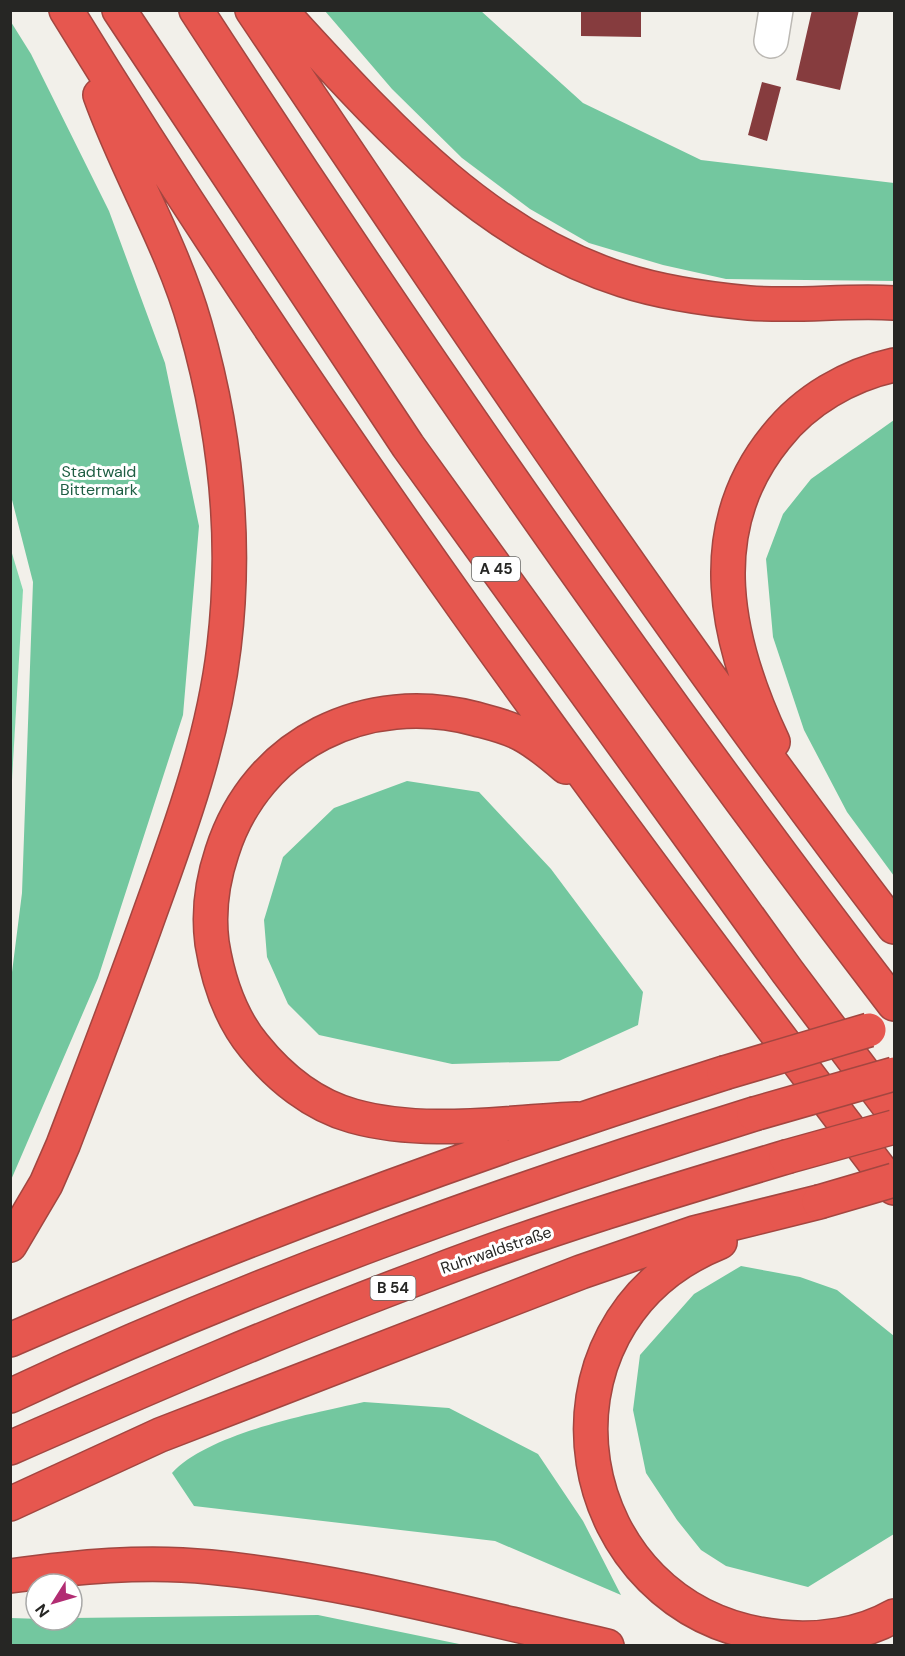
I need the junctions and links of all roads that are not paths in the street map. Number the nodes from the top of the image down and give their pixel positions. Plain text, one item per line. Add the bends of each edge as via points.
1 (119, 10) edge
2 (196, 10) edge
3 (252, 10) edge
4 (280, 10) edge
5 (70, 17) edge
6 (894, 303) edge
7 (894, 365) edge
8 (623, 828) junction
9 (832, 845) junction
10 (894, 927) edge
11 (894, 1004) edge
12 (894, 1023) edge
13 (894, 1074) edge
14 (894, 1113) edge
15 (577, 1119) junction
16 (894, 1127) edge
17 (894, 1180) edge
18 (894, 1188) edge
19 (819, 1202) junction
20 (10, 1245) edge
21 (10, 1340) edge
22 (10, 1396) edge
23 (10, 1448) edge
24 (10, 1504) edge
25 (10, 1576) edge
26 (894, 1616) edge
27 (607, 1646) edge

1 - 14 highway, A 45 via 408,446
2 - 11 highway via 462,408 671,705
3 - 9 highway via 547,446
4 - 6 highway via 413,151 515,229 577,260 623,280 751,303
5 - 8 highway via 135,123 369,474
5 - 20 highway via 111,126 144,192 195,323 220,439 227,506 228,603 216,697 175,844 63,1145 46,1184
7 - 9 highway via 873,370 826,392 788,421 762,453 742,488 730,529 730,609 749,684 781,759
8 - 15 highway via 570,770 522,734 458,714 390,712 324,730 267,773 244,801 228,833 211,899 216,966 245,1035 268,1064 322,1104 351,1116 424,1126
8 - 18 highway
9 - 10 highway
12 - 15 highway, bridge
13 - 22 highway, bridge via 754,1114 411,1230 141,1336
15 - 21 highway via 237,1244
16 - 23 highway, Ruhrwaldstraße / B 54, bridge via 571,1224 430,1273 277,1333
17 - 19 highway, bridge
19 - 24 highway via 694,1233 571,1276 160,1435
19 - 26 highway via 702,1249 646,1290 624,1318 597,1375 590,1419 594,1475 621,1540 642,1568 670,1594 732,1628 795,1638 826,1637 858,1631
25 - 27 highway via 77,1567 209,1566 342,1587

